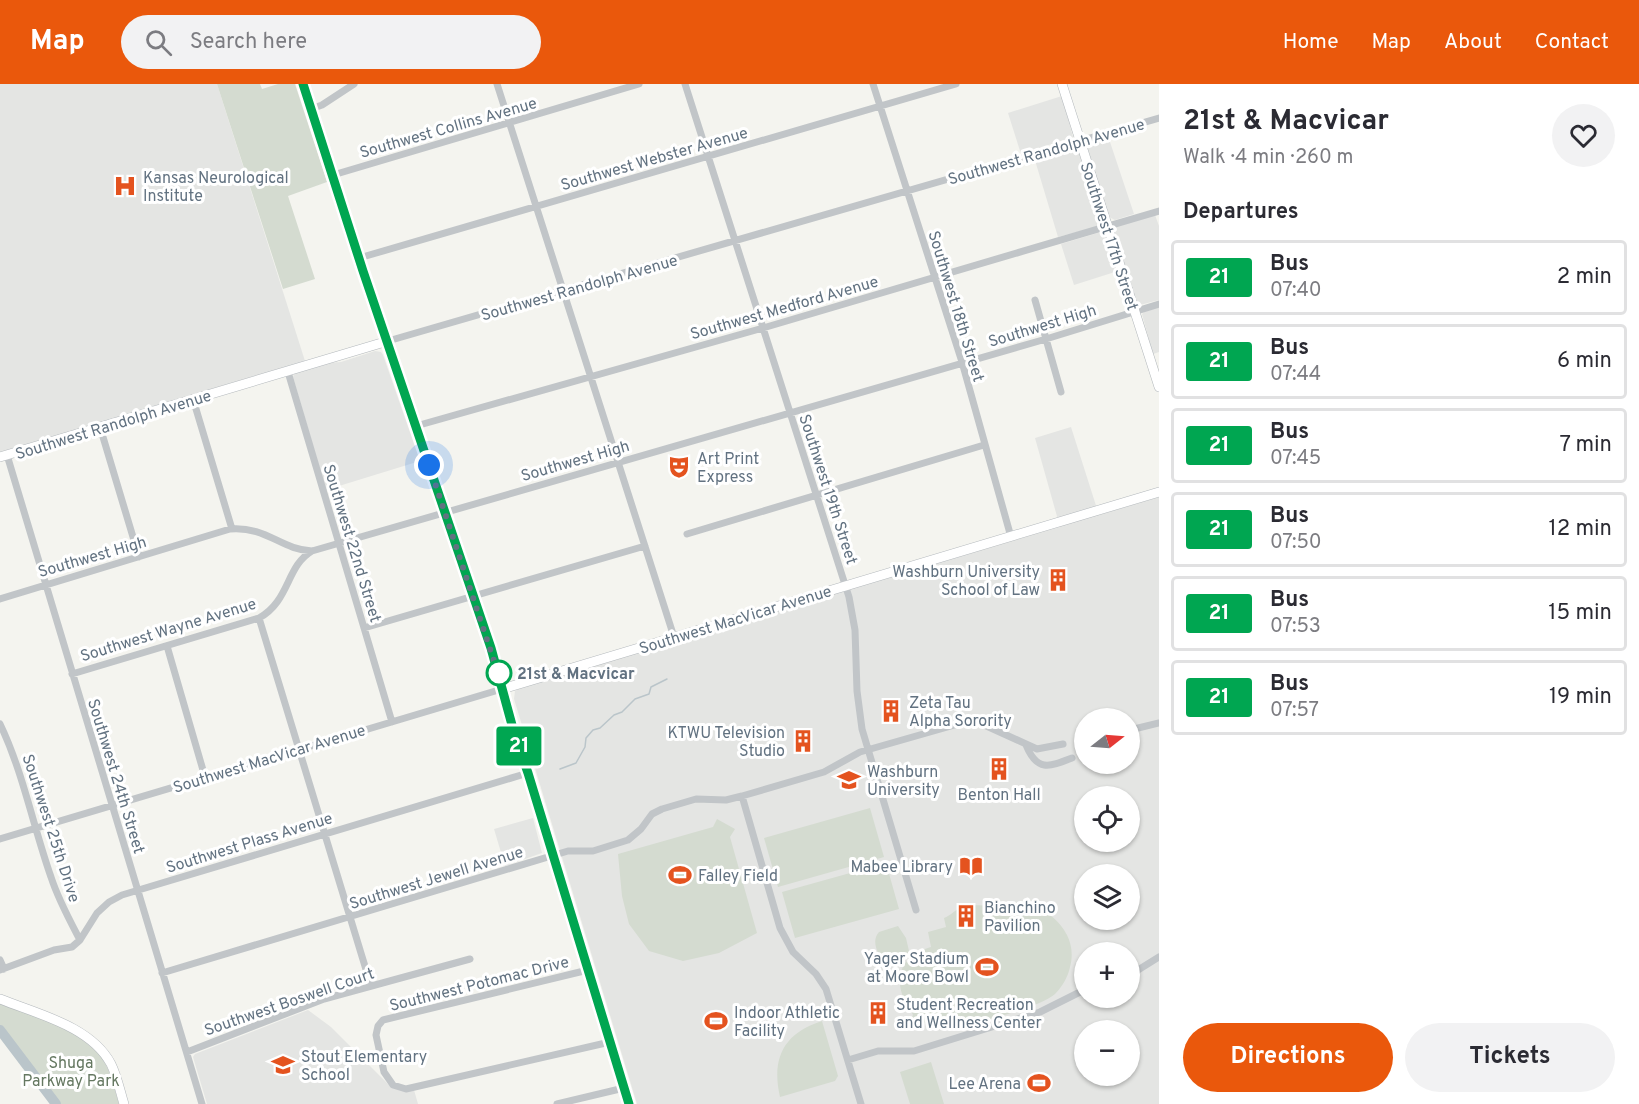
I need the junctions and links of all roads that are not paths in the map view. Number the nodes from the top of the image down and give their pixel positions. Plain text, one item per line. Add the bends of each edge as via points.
1 (303, 84) edge
2 (354, 84) edge
3 (497, 84) edge
4 (639, 84) edge
5 (685, 84) edge
6 (873, 84) edge
7 (956, 84) edge
8 (1062, 84) edge
9 (880, 106) junction
10 (311, 109) junction
11 (1159, 118) edge
12 (510, 122) junction
13 (1080, 141) junction
14 (708, 157) junction
15 (333, 175) junction
16 (908, 191) junction
17 (537, 206) junction
18 (1159, 211) edge
19 (1108, 226) junction
20 (735, 242) junction
21 (359, 258) junction
22 (934, 276) junction
23 (564, 291) junction
24 (1035, 300) dead end
25 (1159, 304) edge
26 (1135, 311) junction
27 (763, 328) junction
28 (1046, 339) junction
29 (388, 341) junction
30 (962, 362) junction
31 (288, 372) junction
32 (591, 377) junction
33 (1159, 387) edge
34 (1060, 392) dead end
35 (193, 399) junction
36 (790, 411) junction
37 (416, 426) junction
38 (100, 427) junction
39 (984, 445) junction
40 (3, 456) edge
41 (619, 461) junction
42 (1159, 492) edge
43 (817, 495) junction
44 (445, 512) junction
45 (232, 529) junction
46 (687, 534) dead end
47 (1011, 537) junction
48 (338, 543) junction
49 (645, 546) junction
50 (312, 551) junction
51 (139, 556) junction
52 (45, 584) junction
53 (846, 586) junction
54 (472, 597) junction
55 (0, 599) edge
56 (259, 618) junction
57 (364, 628) junction
58 (674, 637) junction
59 (167, 646) junction
60 (72, 674) junction
61 (502, 689) junction
62 (392, 722) junction
63 (1159, 723) edge
64 (0, 724) edge
65 (1140, 728) edge
66 (1063, 744) dead end
67 (1026, 745) junction
68 (868, 749) junction
69 (299, 750) junction
70 (1072, 758) dead end
71 (528, 773) junction
72 (206, 777) junction
73 (742, 796) junction
74 (113, 805) junction
75 (36, 828) junction
76 (324, 833) junction
77 (0, 839) edge
78 (553, 856) junction
79 (137, 891) junction
80 (916, 910) dead end
81 (349, 916) junction
82 (80, 940) junction
83 (1159, 957) edge
84 (470, 959) dead end
85 (0, 960) edge
86 (1140, 969) edge
87 (2, 970) edge
88 (588, 970) junction
89 (162, 973) junction
90 (371, 986) junction
91 (1074, 995) edge
92 (0, 999) edge
93 (610, 1042) junction
94 (187, 1052) junction
95 (848, 1060) junction
96 (624, 1088) junction
97 (124, 1104) edge
98 (202, 1104) edge
99 (557, 1104) edge
100 (629, 1104) edge
101 (861, 1104) edge

1 - 10 main road
2 - 10 street
3 - 12 street
4 - 12 street, Southwest Collins Avenue
5 - 14 street, Southwest 19th Street
6 - 9 street, Southwest 18th Street
7 - 9 street, Southwest Webster Avenue
8 - 13 main road, Southwest 17th Street
9 - 14 street, Southwest Webster Avenue
9 - 16 street, Southwest 18th Street
10 - 15 main road
11 - 13 street, Southwest Randolph Avenue
12 - 15 street, Southwest Collins Avenue
12 - 17 street
13 - 16 street, Southwest Randolph Avenue
13 - 19 main road, Southwest 17th Street
14 - 17 street, Southwest Webster Avenue
14 - 20 street, Southwest 19th Street
15 - 21 main road
16 - 20 street, Southwest Randolph Avenue
16 - 22 street, Southwest 18th Street
17 - 21 street, Southwest Webster Avenue
17 - 23 street
18 - 19 street, Southwest Medford Avenue
19 - 22 street, Southwest Medford Avenue
19 - 26 main road, Southwest 17th Street
20 - 23 street, Southwest Randolph Avenue
20 - 27 street, Southwest 19th Street
21 - 29 main road
22 - 27 street, Southwest Medford Avenue
22 - 30 street, Southwest 18th Street
23 - 29 street, Southwest Randolph Avenue
23 - 32 street
24 - 28 street
25 - 26 street, Southwest High
26 - 28 street, Southwest High
26 - 33 main road, Southwest 17th Street
27 - 32 street, Southwest Medford Avenue
27 - 36 street, Southwest 19th Street
28 - 30 street, Southwest High
28 - 34 street
29 - 31 main road, Southwest Randolph Avenue
29 - 37 main road
30 - 36 street, Southwest High
30 - 39 street, Southwest 18th Street
31 - 35 main road, Southwest Randolph Avenue
31 - 48 street, Southwest 22nd Street
32 - 37 street, Southwest Medford Avenue
32 - 41 street
35 - 38 main road, Southwest Randolph Avenue
35 - 45 street
36 - 41 street, Southwest High
36 - 43 street, Southwest 19th Street
37 - 44 main road
38 - 40 main road, Southwest Randolph Avenue
38 - 51 street
39 - 43 street
39 - 47 street, Southwest 18th Street
40 - 52 street, Southwest 24th Street
41 - 44 street, Southwest High
41 - 49 street
42 - 47 main road, Southwest MacVicar Avenue
43 - 46 street
43 - 53 street, Southwest 19th Street
44 - 48 street, Southwest High
44 - 54 main road
45 - 50 street, Southwest High via 255,530 292,548
45 - 51 street, Southwest High
47 - 53 main road, Southwest MacVicar Avenue
48 - 50 street, Southwest High
48 - 57 street, Southwest 22nd Street
49 - 54 street
49 - 58 street
50 - 56 street, Southwest Wayne Avenue via 290,576 281,599
51 - 52 street, Southwest High
52 - 55 street, Southwest High
52 - 60 street, Southwest 24th Street
53 - 58 main road, Southwest MacVicar Avenue
53 - 68 street, Southwest 19th Street via 855,630 859,711
54 - 57 street
54 - 61 main road
56 - 59 street, Southwest Wayne Avenue
56 - 69 street
57 - 62 street, Southwest 22nd Street
58 - 61 main road, Southwest MacVicar Avenue
59 - 60 street, Southwest Wayne Avenue
59 - 72 street
60 - 74 street, Southwest 24th Street
61 - 62 street, Southwest MacVicar Avenue
61 - 71 main road
62 - 69 street, Southwest MacVicar Avenue
63 - 65 street
64 - 75 street, Southwest 25th Drive
66 - 67 street via 1040,750
67 - 68 street, Southwest Jewell Avenue via 970,721
67 - 70 street, Southwest Jewell Avenue via 1043,765
68 - 73 street, Southwest Jewell Avenue via 824,772
68 - 80 street, Southwest 19th Street
69 - 72 street, Southwest MacVicar Avenue
69 - 76 street
71 - 76 street, Southwest Plass Avenue
71 - 78 main road
72 - 74 street, Southwest MacVicar Avenue
73 - 78 street, Southwest Jewell Avenue via 696,799 662,809 652,814 628,840 593,851 568,851
73 - 95 street via 780,928 793,952 826,989
74 - 75 street, Southwest MacVicar Avenue
74 - 79 street, Southwest 24th Street
75 - 77 street, Southwest MacVicar Avenue
75 - 82 street, Southwest 25th Drive via 56,890
76 - 79 street, Southwest Plass Avenue
76 - 81 street
78 - 81 street, Southwest Jewell Avenue
78 - 88 main road
79 - 82 street, Southwest Plass Avenue via 109,902
79 - 89 street, Southwest 24th Street
81 - 89 street, Southwest Jewell Avenue
81 - 90 street
82 - 87 street via 72,947
83 - 86 street
84 - 90 street, Southwest Boswell Court
85 - 87 street
88 - 93 main road
88 - 93 street, Southwest Potomac Drive via 383,1020 376,1035 384,1072 393,1085 406,1089
89 - 94 street, Southwest 24th Street
90 - 94 street, Southwest Boswell Court via 324,999
91 - 95 street via 1047,1010 914,1051 878,1051
92 - 97 main road via 90,1039 110,1063
93 - 96 main road
94 - 98 street, Southwest 24th Street
95 - 101 street
96 - 99 street
96 - 100 main road

